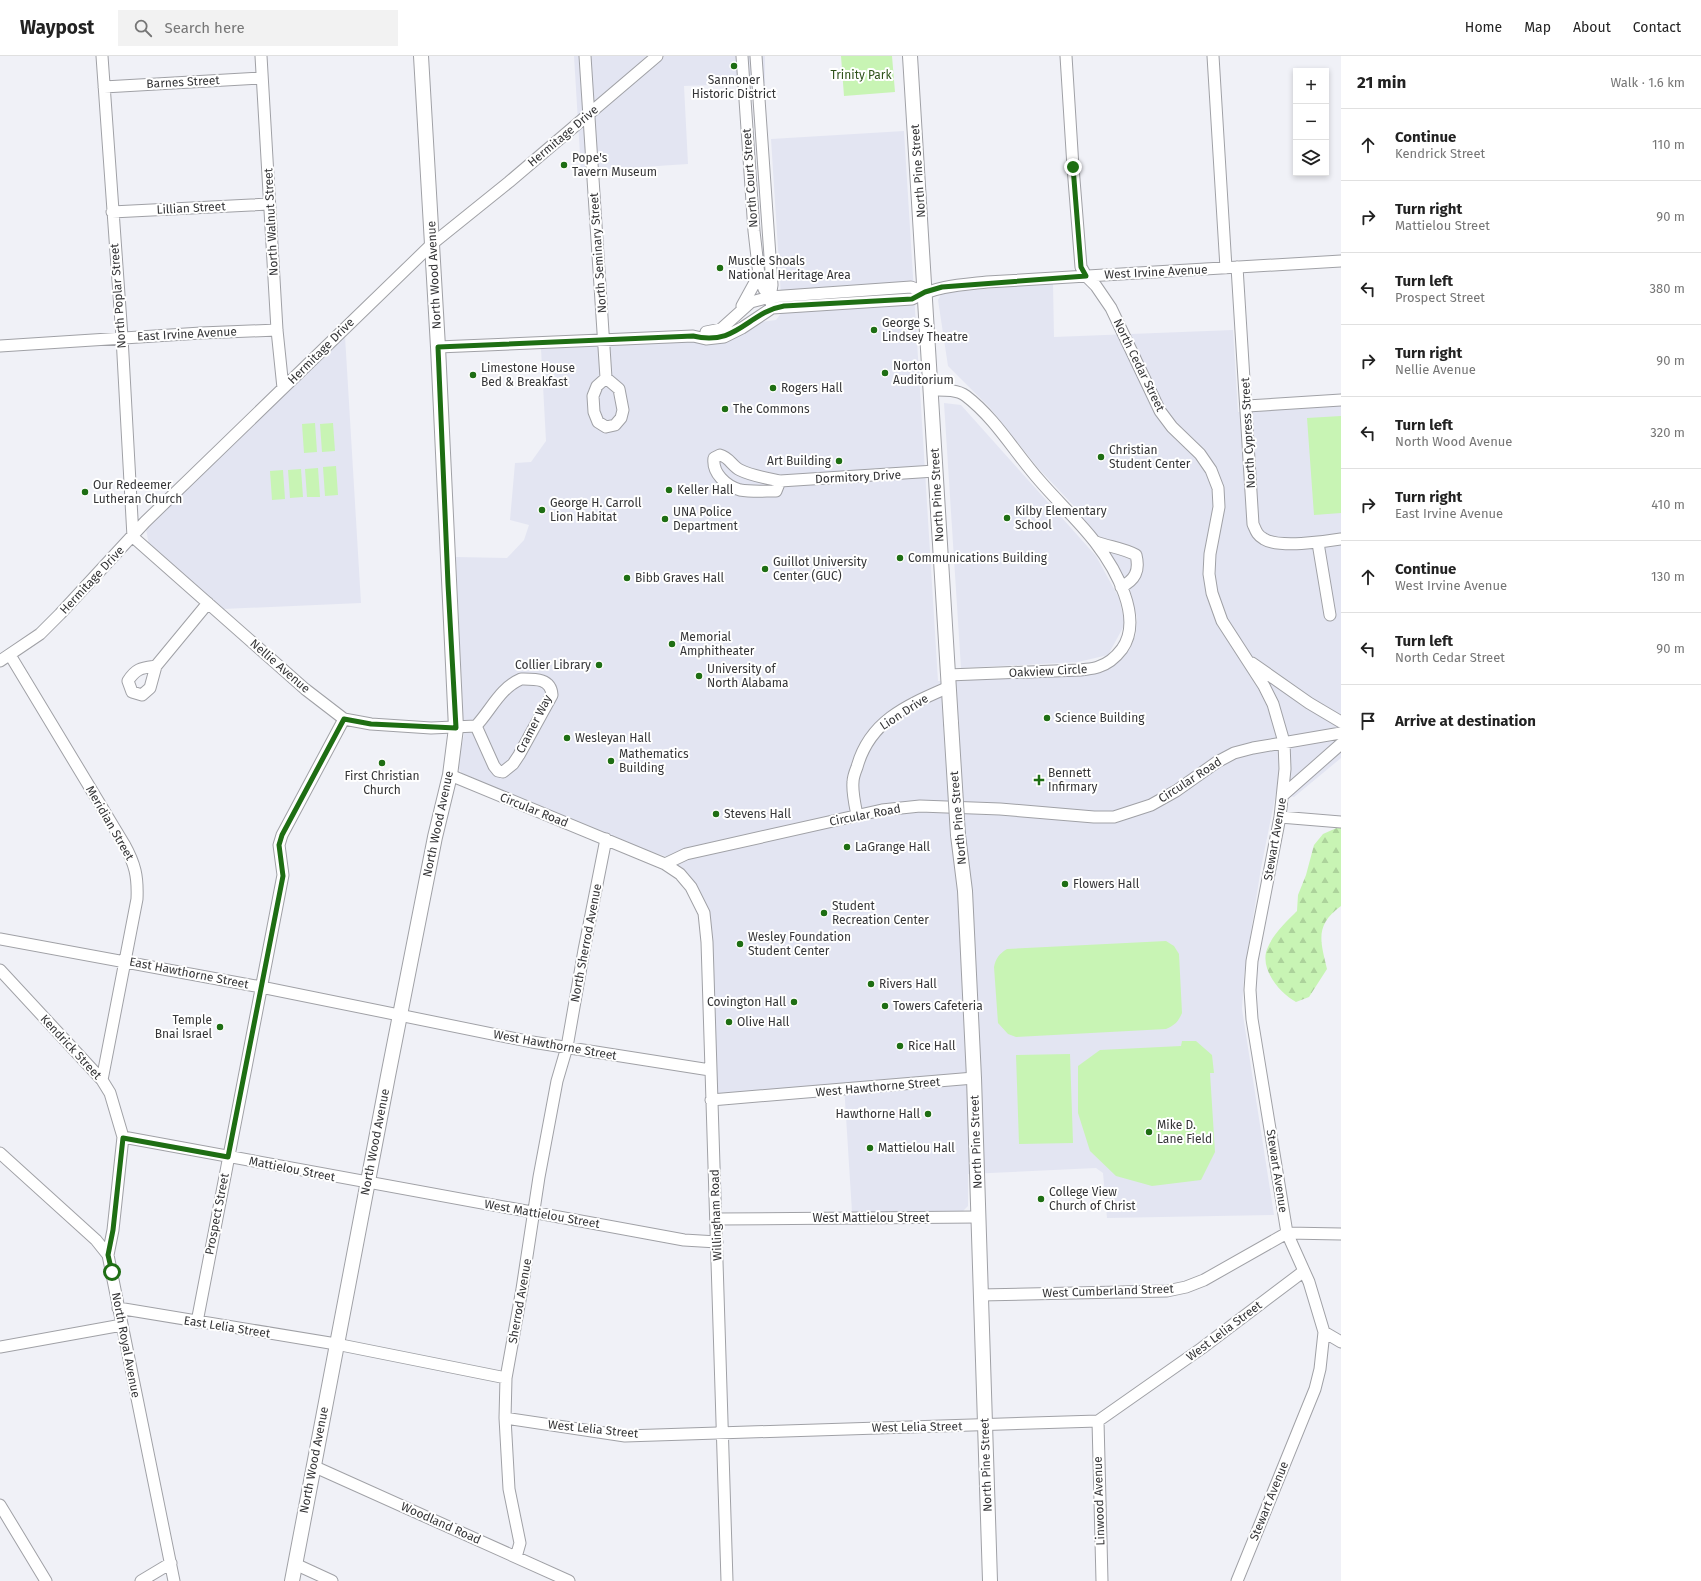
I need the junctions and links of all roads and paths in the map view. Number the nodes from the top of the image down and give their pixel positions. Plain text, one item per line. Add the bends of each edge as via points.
1 (102, 56) edge
2 (261, 56) edge
3 (421, 56) edge
4 (585, 56) edge
5 (657, 56) edge
6 (742, 56) edge
7 (756, 56) edge
8 (910, 56) edge
9 (1066, 56) edge
10 (1213, 56) edge
11 (262, 78) junction
12 (104, 87) junction
13 (589, 114) junction
14 (270, 204) junction
15 (112, 212) junction
16 (768, 230) junction
17 (754, 231) junction
18 (432, 244) junction
19 (1341, 261) edge
20 (1232, 268) junction
21 (759, 275) junction
22 (1086, 276) junction
23 (925, 292) junction
24 (770, 297) junction
25 (772, 308) junction
26 (739, 311) junction
27 (277, 330) junction
28 (693, 336) junction
29 (122, 337) junction
30 (603, 339) junction
31 (0, 346) edge
32 (438, 347) junction
33 (606, 378) dead end
34 (284, 388) junction
35 (931, 390) junction
36 (1341, 400) edge
37 (1247, 406) junction
38 (935, 471) junction
39 (778, 486) junction
40 (133, 537) junction
41 (1341, 539) edge
42 (1096, 542) junction
43 (1318, 543) junction
44 (1121, 587) junction
45 (208, 603) junction
46 (1330, 615) dead end
47 (10, 655) junction
48 (1247, 660) junction
49 (0, 661) edge
50 (156, 666) dead end
51 (949, 681) junction
52 (344, 719) junction
53 (1341, 722) edge
54 (476, 726) junction
55 (456, 728) junction
56 (1341, 733) edge
57 (1284, 742) junction
58 (1341, 744) edge
59 (450, 775) junction
60 (1283, 795) junction
61 (857, 815) junction
62 (1280, 817) junction
63 (1341, 822) edge
64 (606, 839) junction
65 (665, 864) junction
66 (0, 939) edge
67 (125, 961) junction
68 (0, 970) edge
69 (261, 987) junction
70 (401, 1016) junction
71 (567, 1047) junction
72 (710, 1070) junction
73 (974, 1078) junction
74 (102, 1080) junction
75 (711, 1100) junction
76 (123, 1138) junction
77 (0, 1153) edge
78 (228, 1157) junction
79 (368, 1183) junction
80 (535, 1213) junction
81 (978, 1217) junction
82 (717, 1219) junction
83 (1287, 1233) junction
84 (1341, 1234) edge
85 (717, 1242) junction
86 (108, 1255) junction
87 (1304, 1271) junction
88 (980, 1296) junction
89 (118, 1308) junction
90 (197, 1322) junction
91 (122, 1325) junction
92 (1324, 1332) junction
93 (1341, 1342) edge
94 (336, 1344) junction
95 (0, 1347) edge
96 (506, 1378) junction
97 (505, 1418) junction
98 (1098, 1421) junction
99 (984, 1425) junction
100 (724, 1433) junction
101 (313, 1466) junction
102 (0, 1505) edge
103 (516, 1557) junction
104 (171, 1563) junction
105 (295, 1564) junction
106 (46, 1581) edge
107 (141, 1581) edge
108 (174, 1581) edge
109 (292, 1581) edge
110 (332, 1581) edge
111 (569, 1581) edge
112 (727, 1581) edge
113 (990, 1581) edge
114 (1102, 1581) edge
115 (1237, 1581) edge

1 - 12 street, North Poplar Street
2 - 11 street, North Walnut Street
3 - 18 main road, North Wood Avenue
4 - 13 street, North Seminary Street
5 - 13 street, Hermitage Drive
6 - 17 street, North Court Street
7 - 16 street, North Court Street
8 - 23 main road, North Pine Street
9 - 22 street, North Cedar Street via 1081,267
10 - 20 street, North Cypress Street
11 - 12 street, Barnes Street
11 - 14 street, North Walnut Street
12 - 15 street, North Poplar Street
13 - 18 street, Hermitage Drive
13 - 30 street, North Seminary Street
14 - 15 street, Lillian Street
14 - 27 street, North Walnut Street
15 - 29 street, North Poplar Street
16 - 17 street
16 - 24 street, North Court Street via 772,285
17 - 21 street, North Court Street
18 - 32 main road, North Wood Avenue
18 - 34 street, Hermitage Drive
19 - 20 street, West Irvine Avenue
20 - 22 street, West Irvine Avenue
20 - 37 street, North Cypress Street
21 - 24 street, North Court Street
21 - 26 street via 752,292
22 - 23 street, West Irvine Avenue via 950,286
22 - 48 street, North Cedar Street via 1111,308 1160,411 1172,427 1200,454 1211,470 1218,488 1219,507 1210,554 1209,574 1212,593 1222,621
23 - 24 street via 911,287
23 - 25 street via 912,299
23 - 35 main road, North Pine Street
24 - 25 street, North Court Street
24 - 26 street via 751,302
25 - 28 street via 724,337 706,339
26 - 28 street via 721,329
27 - 29 street, East Irvine Avenue
27 - 34 street, North Walnut Street
28 - 30 street
29 - 31 street, East Irvine Avenue
29 - 40 street, North Poplar Street
30 - 32 street
30 - 33 street, North Seminary Street
32 - 55 main road, North Wood Avenue
34 - 40 street, Hermitage Drive via 145,522
35 - 38 main road, North Pine Street
35 - 42 street, Oakview Circle via 965,394
36 - 37 street
37 - 43 street, North Cypress Street via 1253,524 1257,534 1264,540 1274,543
38 - 39 street, Dormitory Drive
38 - 51 main road, North Pine Street
39 - 39 street, Dormitory Drive via 738,469 725,456 714,458 713,465 718,474 727,484 740,490
40 - 45 street, Nellie Avenue
40 - 47 street, Hermitage Drive via 40,634
41 - 43 street, North Cypress Street
42 - 44 street, Oakview Circle
42 - 44 street via 1136,555 1136,575
43 - 46 street
44 - 51 street, Oakview Circle via 1132,623 1127,642 1116,658 1099,667 1080,670
45 - 50 street
45 - 52 street, Nellie Avenue via 305,689
47 - 49 street, Hermitage Drive
47 - 67 street, Meridian Street via 133,861 138,880 137,900
48 - 53 street
48 - 57 street, North Cedar Street via 1273,704
51 - 61 street, Lion Drive via 884,722 869,737 860,754 852,782
51 - 73 main road, North Pine Street, bridge via 958,835 965,891
52 - 55 street, Nellie Avenue via 371,724
52 - 69 street, Prospect Street via 279,845 283,876
54 - 54 street, Cramer Way via 494,766 503,772 519,755 552,695 552,690 544,681 537,679 521,679 512,683
54 - 55 street
55 - 59 main road, North Wood Avenue
56 - 57 street, Circular Road
57 - 60 street, Stewart Avenue
57 - 61 street, Circular Road via 1234,753 1151,805 1114,817 920,806
58 - 60 street
59 - 64 street, Circular Road
59 - 70 main road, North Wood Avenue via 435,837
60 - 62 street, Stewart Avenue
61 - 65 street, Circular Road via 686,854
62 - 63 street
62 - 83 street, Stewart Avenue via 1252,961 1250,990 1252,1019
64 - 65 street, Circular Road
64 - 71 street, North Sherrod Avenue
65 - 72 street, Willingham Road via 680,874 691,887 704,913
66 - 67 street, East Hawthorne Street
67 - 69 street, East Hawthorne Street
67 - 74 street, Meridian Street
68 - 74 street, Kendrick Street
69 - 70 street, East Hawthorne Street
69 - 78 street, Prospect Street
70 - 71 street, West Hawthorne Street
70 - 79 main road, North Wood Avenue
71 - 72 street, West Hawthorne Street
71 - 80 street, Sherrod Avenue via 551,1110
72 - 75 street, Willingham Road
73 - 75 street, West Hawthorne Street
73 - 81 main road, North Pine Street
74 - 76 street, Kendrick Street via 110,1093
75 - 82 street, Willingham Road
76 - 78 street, Mattielou Street
76 - 86 street, Kendrick Street
77 - 86 street, North Royal Avenue via 96,1240
78 - 79 street, Mattielou Street
78 - 90 street, Prospect Street
79 - 80 street, West Mattielou Street
79 - 94 main road, North Wood Avenue
80 - 85 street, West Mattielou Street via 684,1240
80 - 96 street, Sherrod Avenue
81 - 82 street, West Mattielou Street
81 - 88 main road, North Pine Street
82 - 85 street, Willingham Road
83 - 84 street
83 - 87 street, Stewart Avenue
83 - 88 street, West Cumberland Street via 1204,1280 1167,1291
85 - 100 street, Willingham Road
86 - 89 street, North Royal Avenue
87 - 92 street, Stewart Avenue
87 - 98 street, West Lelia Street via 1202,1348
88 - 99 main road, North Pine Street
89 - 90 street, East Lelia Street
89 - 91 street, North Royal Avenue
90 - 94 street, East Lelia Street
91 - 95 street
91 - 104 street, North Royal Avenue
92 - 93 street
92 - 115 street, Stewart Avenue via 1315,1389
94 - 96 street
94 - 101 main road, North Wood Avenue
96 - 97 street, Sherrod Avenue
97 - 100 street, West Lelia Street via 625,1436
97 - 103 street, Sherrod Avenue via 509,1489 520,1543
98 - 99 street, West Lelia Street
98 - 114 street, Linwood Avenue
99 - 100 street, West Lelia Street
99 - 113 main road, North Pine Street
100 - 112 street, Willingham Road
101 - 103 street, Woodland Road
101 - 105 main road, North Wood Avenue
102 - 106 street
103 - 111 street, Woodland Road
104 - 107 street
104 - 108 street, North Royal Avenue
105 - 109 main road, North Wood Avenue
105 - 110 street

